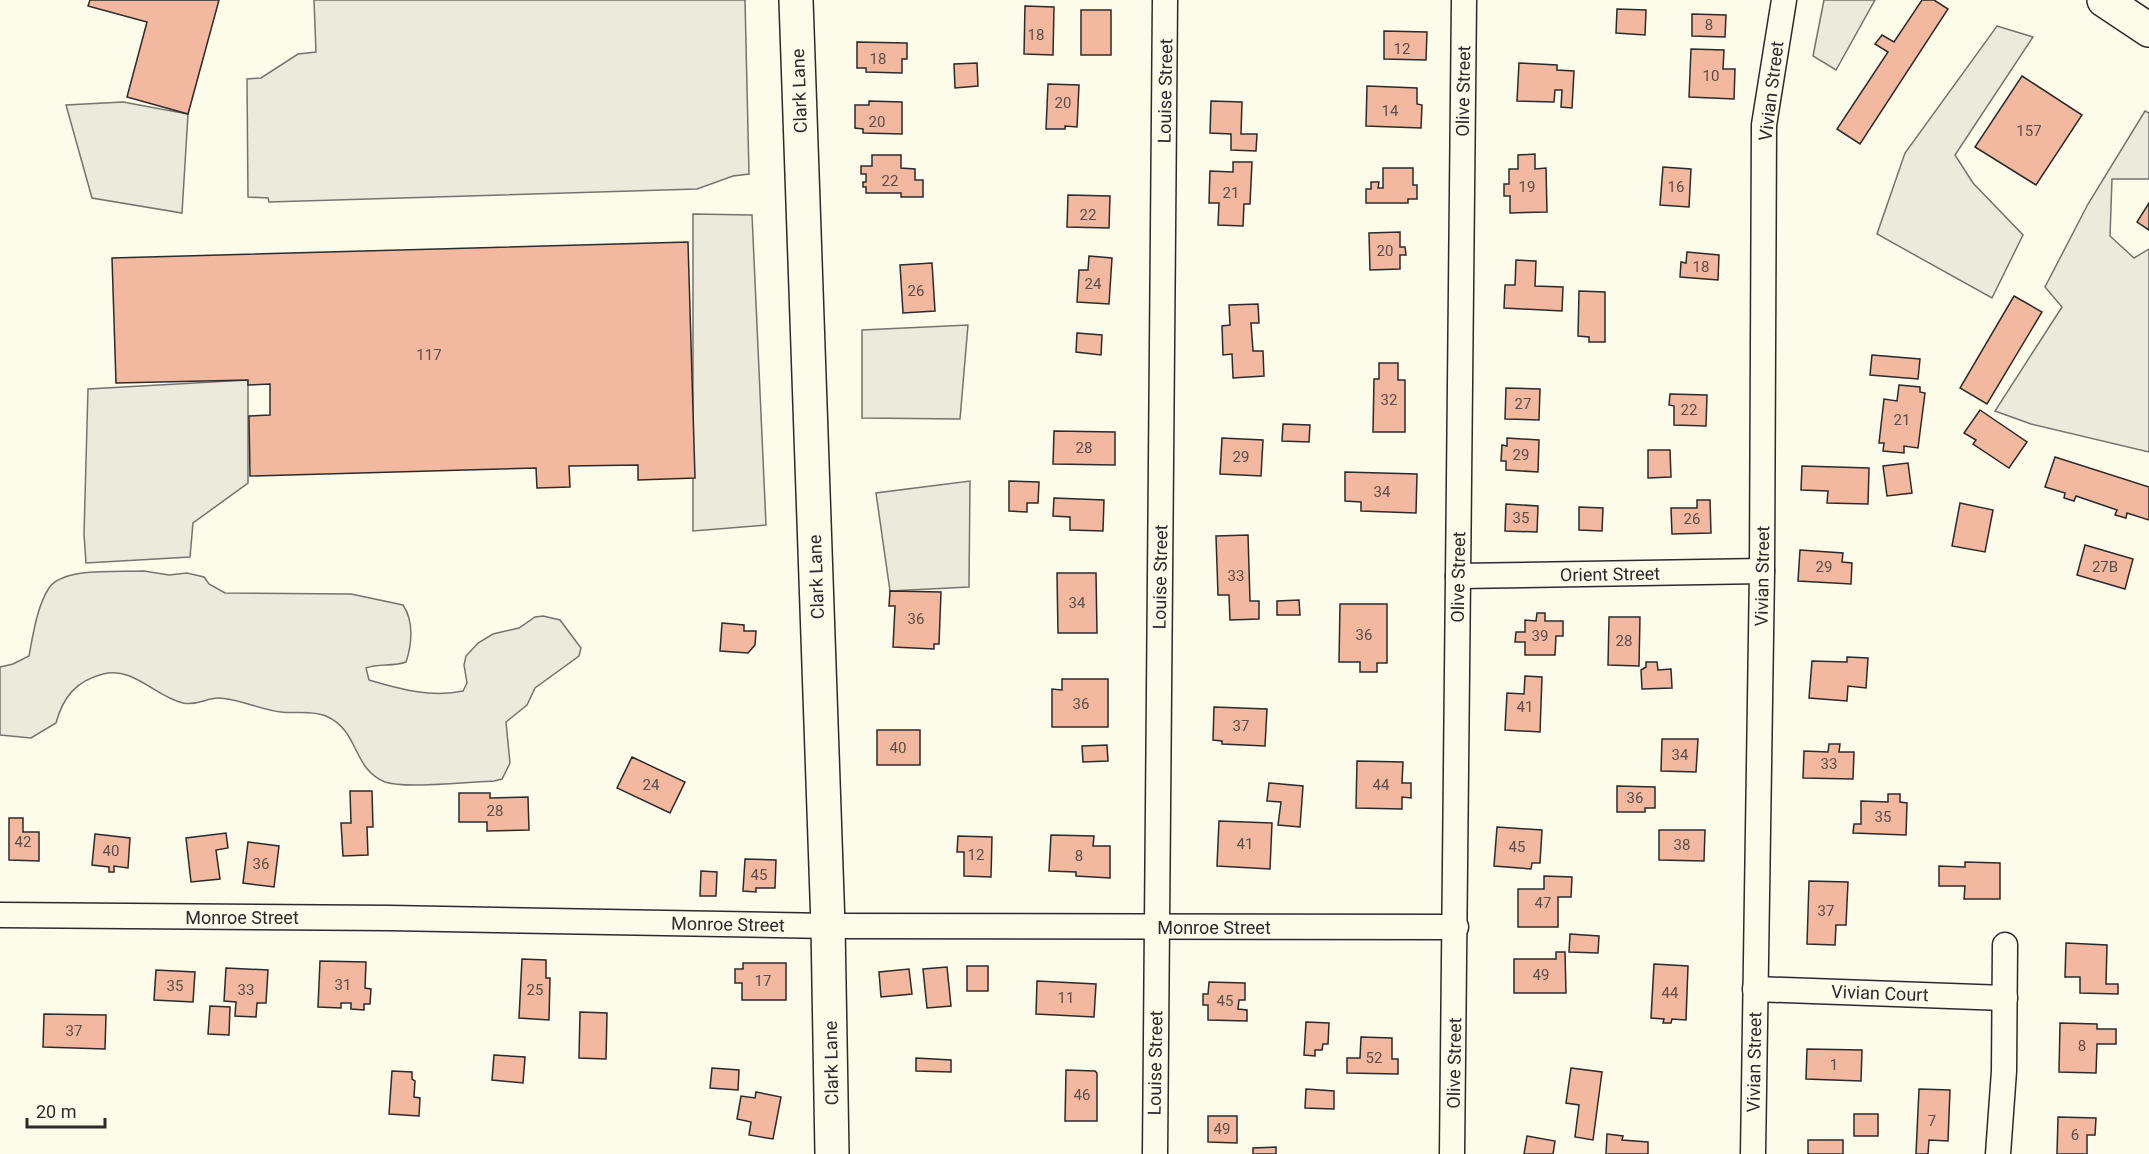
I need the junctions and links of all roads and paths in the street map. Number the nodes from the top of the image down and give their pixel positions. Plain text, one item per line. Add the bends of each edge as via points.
1 (796, 0) edge
2 (1165, 0) edge
3 (1464, 0) edge
4 (1784, 0) edge
5 (2104, 0) edge
6 (2149, 30) edge
7 (1762, 571) junction
8 (1458, 576) junction
9 (0, 915) edge
10 (828, 927) junction
11 (1157, 927) junction
12 (1456, 927) junction
13 (2005, 945) dead end
14 (1755, 989) junction
15 (2004, 998) junction
16 (832, 1154) edge
17 (1155, 1154) edge
18 (1452, 1154) edge
19 (1753, 1154) edge
20 (1998, 1154) edge

1 - 10 main road, Clark Lane
2 - 11 street, Louise Street
3 - 8 street, Olive Street
4 - 7 street, Vivian Street via 1764,125
5 - 6 main road
7 - 8 street, Orient Street
7 - 14 street, Vivian Street
8 - 12 street, Olive Street
9 - 10 street, Monroe Street
10 - 11 street, Monroe Street
10 - 16 main road, Clark Lane
11 - 12 street, Monroe Street
11 - 17 street, Louise Street
12 - 18 street, Olive Street
13 - 15 street
14 - 15 street, Vivian Court
14 - 19 street, Vivian Street
15 - 20 street

